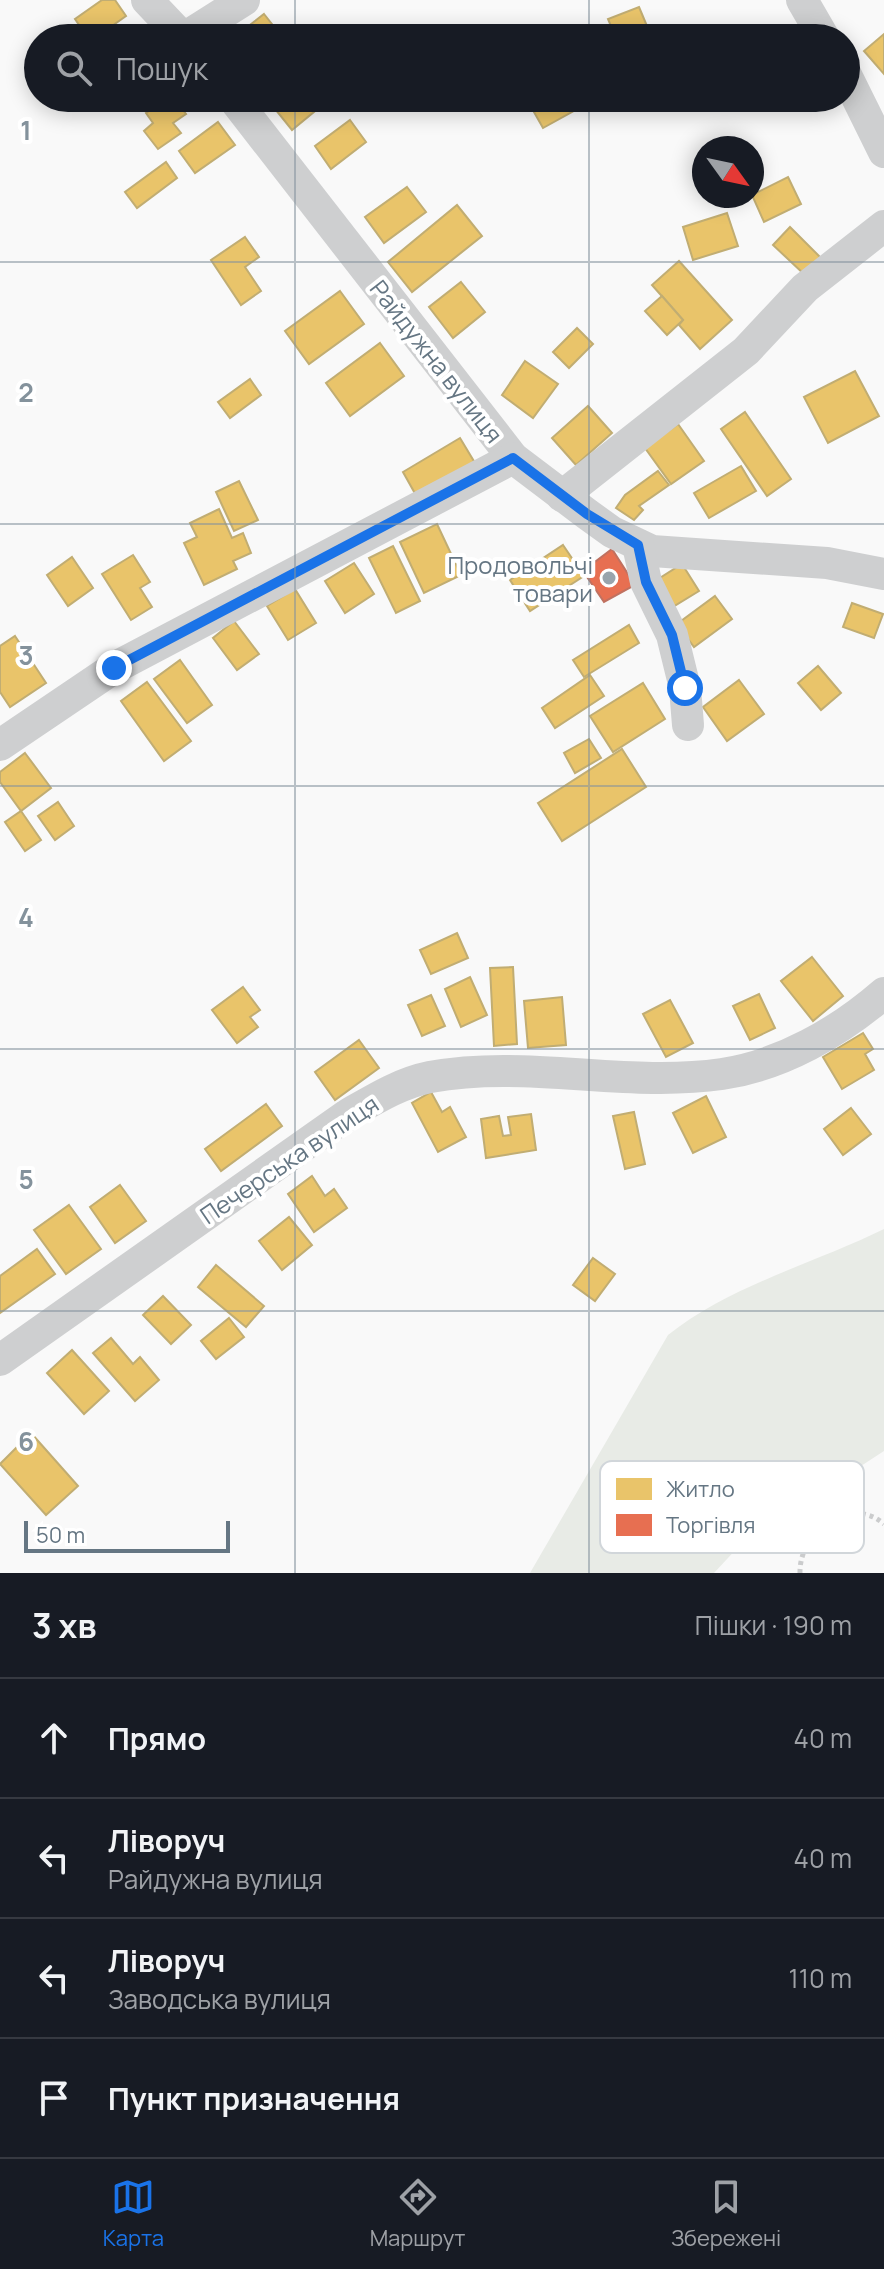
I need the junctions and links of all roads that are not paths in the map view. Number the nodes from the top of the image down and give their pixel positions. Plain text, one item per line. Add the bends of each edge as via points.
1 (147, 0) edge
2 (244, 0) edge
3 (802, 0) edge
4 (170, 24) edge
5 (205, 24) edge
6 (816, 24) edge
7 (860, 103) edge
8 (244, 112) edge
9 (884, 152) edge
10 (884, 226) edge
11 (513, 458) junction
12 (562, 496) junction
13 (638, 545) junction
14 (884, 574) edge
15 (688, 725) dead end
16 (0, 745) edge
17 (884, 993) edge
18 (0, 1360) edge

1 - 4 street
2 - 5 street
3 - 6 street
7 - 9 street
8 - 11 street, Райдужна вулиця
10 - 12 street via 805,288 746,351
11 - 12 street, Райдужна вулиця
11 - 16 street via 114,668
12 - 13 street, Райдужна вулиця
13 - 14 street, Райдужна вулиця via 675,553 827,563
13 - 15 street via 646,582 672,635
17 - 18 street, Печерська вулиця via 828,1036 774,1060 723,1074 641,1077 486,1071 428,1077 389,1091 347,1115

